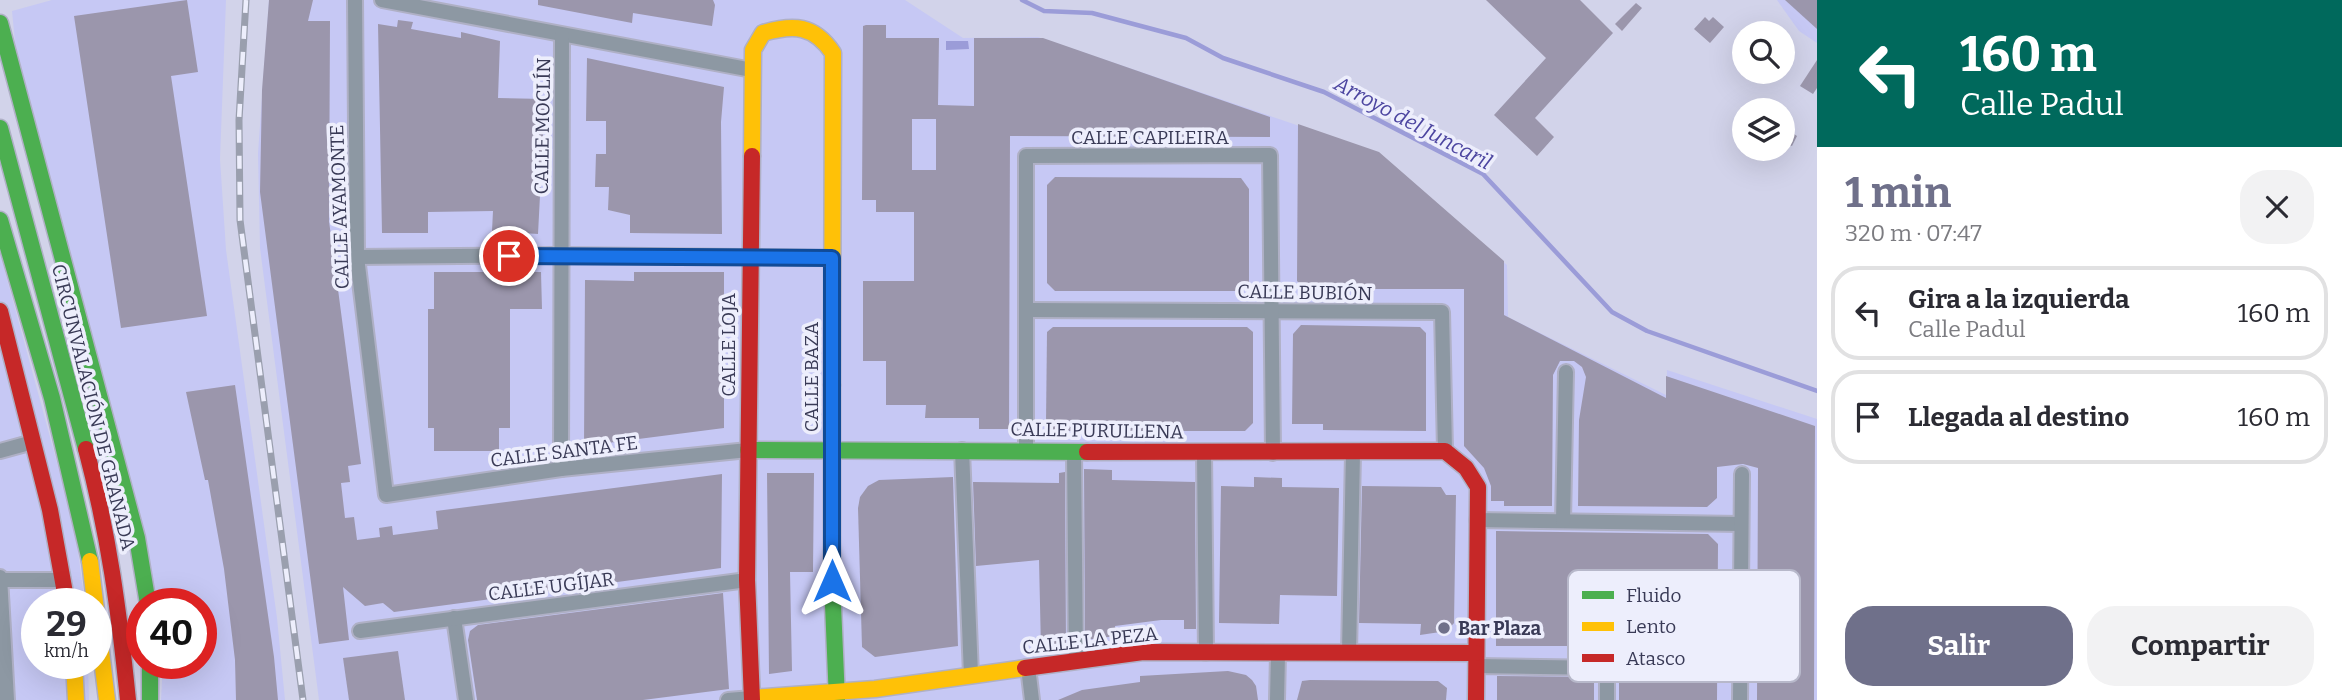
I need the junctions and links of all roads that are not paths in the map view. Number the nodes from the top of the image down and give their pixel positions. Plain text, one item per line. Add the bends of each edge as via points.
1 (355, 0) edge
2 (382, 0) edge
3 (0, 23) edge
4 (562, 35) junction
5 (833, 53) joint
6 (752, 70) junction
7 (0, 128) edge
8 (0, 220) edge
9 (559, 255) junction
10 (357, 257) junction
11 (832, 258) junction
12 (750, 259) junction
13 (1028, 310) junction
14 (1270, 310) junction
15 (0, 311) edge
16 (1566, 372) dead end
17 (33, 442) junction
18 (1026, 449) junction
19 (748, 450) junction
20 (832, 450) junction
21 (962, 450) junction
22 (0, 451) edge
23 (1445, 451) junction
24 (1074, 452) junction
25 (1204, 452) junction
26 (1273, 453) junction
27 (1353, 453) junction
28 (561, 469) junction
29 (1742, 474) dead end
30 (386, 495) joint
31 (1477, 520) junction
32 (1563, 522) junction
33 (1741, 524) junction
34 (1741, 570) edge
35 (0, 579) edge
36 (62, 580) junction
37 (747, 580) junction
38 (64, 588) edge
39 (145, 588) edge
40 (454, 618) junction
41 (360, 631) dead end
42 (1206, 653) junction
43 (1349, 653) junction
44 (1278, 654) junction
45 (1476, 659) junction
46 (1076, 661) junction
47 (1568, 665) edge
48 (1028, 667) junction
49 (971, 675) junction
50 (75, 679) edge
51 (150, 679) edge
52 (1607, 682) edge
53 (1740, 682) edge
54 (836, 696) edge
55 (752, 699) edge
56 (7, 700) edge
57 (76, 700) edge
58 (107, 700) edge
59 (128, 700) edge
60 (150, 700) edge
61 (466, 700) edge
62 (727, 700) edge
63 (1032, 700) edge
64 (1277, 700) edge
65 (1476, 700) edge
66 (1607, 700) edge
67 (1740, 700) edge

1 - 10 street, CALLE AYAMONTE
2 - 4 street
3 - 39 main road via 137,538
4 - 6 street
4 - 9 street, CALLE MOCLÍN
5 - 6 main road, CALLE LOJA via 824,37 808,28 786,26 763,33 753,50
5 - 11 main road, CALLE BAZA
6 - 12 main road, CALLE LOJA
7 - 59 main road, CIRCUNVALACIÓN DE GRANADA via 104,516 117,587
8 - 58 main road, CIRCUNVALACIÓN DE GRANADA via 92,561
9 - 10 street
9 - 12 street
9 - 28 street, CALLE MOCLÍN
10 - 30 street, CALLE AYAMONTE
11 - 12 street
11 - 20 main road, CALLE BAZA
12 - 19 main road, CALLE LOJA
13 - 14 street, CALLE BUBIÓN
13 - 14 street, CALLE CAPILEIRA via 1026,156 1270,155
13 - 18 street, CALLE CAPILEIRA
14 - 23 street, CALLE BUBIÓN via 1442,312
14 - 26 street, CALLE CAPILEIRA
15 - 17 main road
16 - 32 street
17 - 22 street
17 - 36 main road
18 - 21 main road, CALLE PURULLENA
18 - 24 main road, CALLE PURULLENA
19 - 20 main road, CALLE PURULLENA
19 - 28 street, CALLE SANTA FE
19 - 37 main road, CALLE LOJA
20 - 21 main road, CALLE PURULLENA
20 - 54 main road, CALLE BAZA
21 - 49 street
23 - 27 main road, CALLE PURULLENA
23 - 31 main road via 1466,468 1478,487
24 - 25 main road, CALLE PURULLENA
24 - 46 street
25 - 26 main road, CALLE PURULLENA
25 - 42 street
26 - 27 main road, CALLE PURULLENA
27 - 43 street
28 - 30 street, CALLE SANTA FE
29 - 33 street
31 - 32 street
31 - 45 main road
32 - 33 street
33 - 34 street
35 - 36 street
35 - 56 street
36 - 38 main road
37 - 40 street, CALLE UGÍJAR
37 - 55 main road, CALLE LOJA
40 - 41 street, CALLE UGÍJAR
40 - 61 street
42 - 44 main road, CALLE LA PEZA
42 - 46 main road, CALLE LA PEZA via 1143,652
43 - 44 main road, CALLE LA PEZA
43 - 45 main road, CALLE LA PEZA
44 - 64 street
45 - 47 street
45 - 65 main road
46 - 48 main road, CALLE LA PEZA
48 - 49 main road, CALLE LA PEZA
48 - 63 street
49 - 54 main road, CALLE LA PEZA
50 - 57 main road
51 - 60 main road
52 - 66 street
53 - 67 street
54 - 55 main road, CALLE LA PEZA
55 - 62 street

